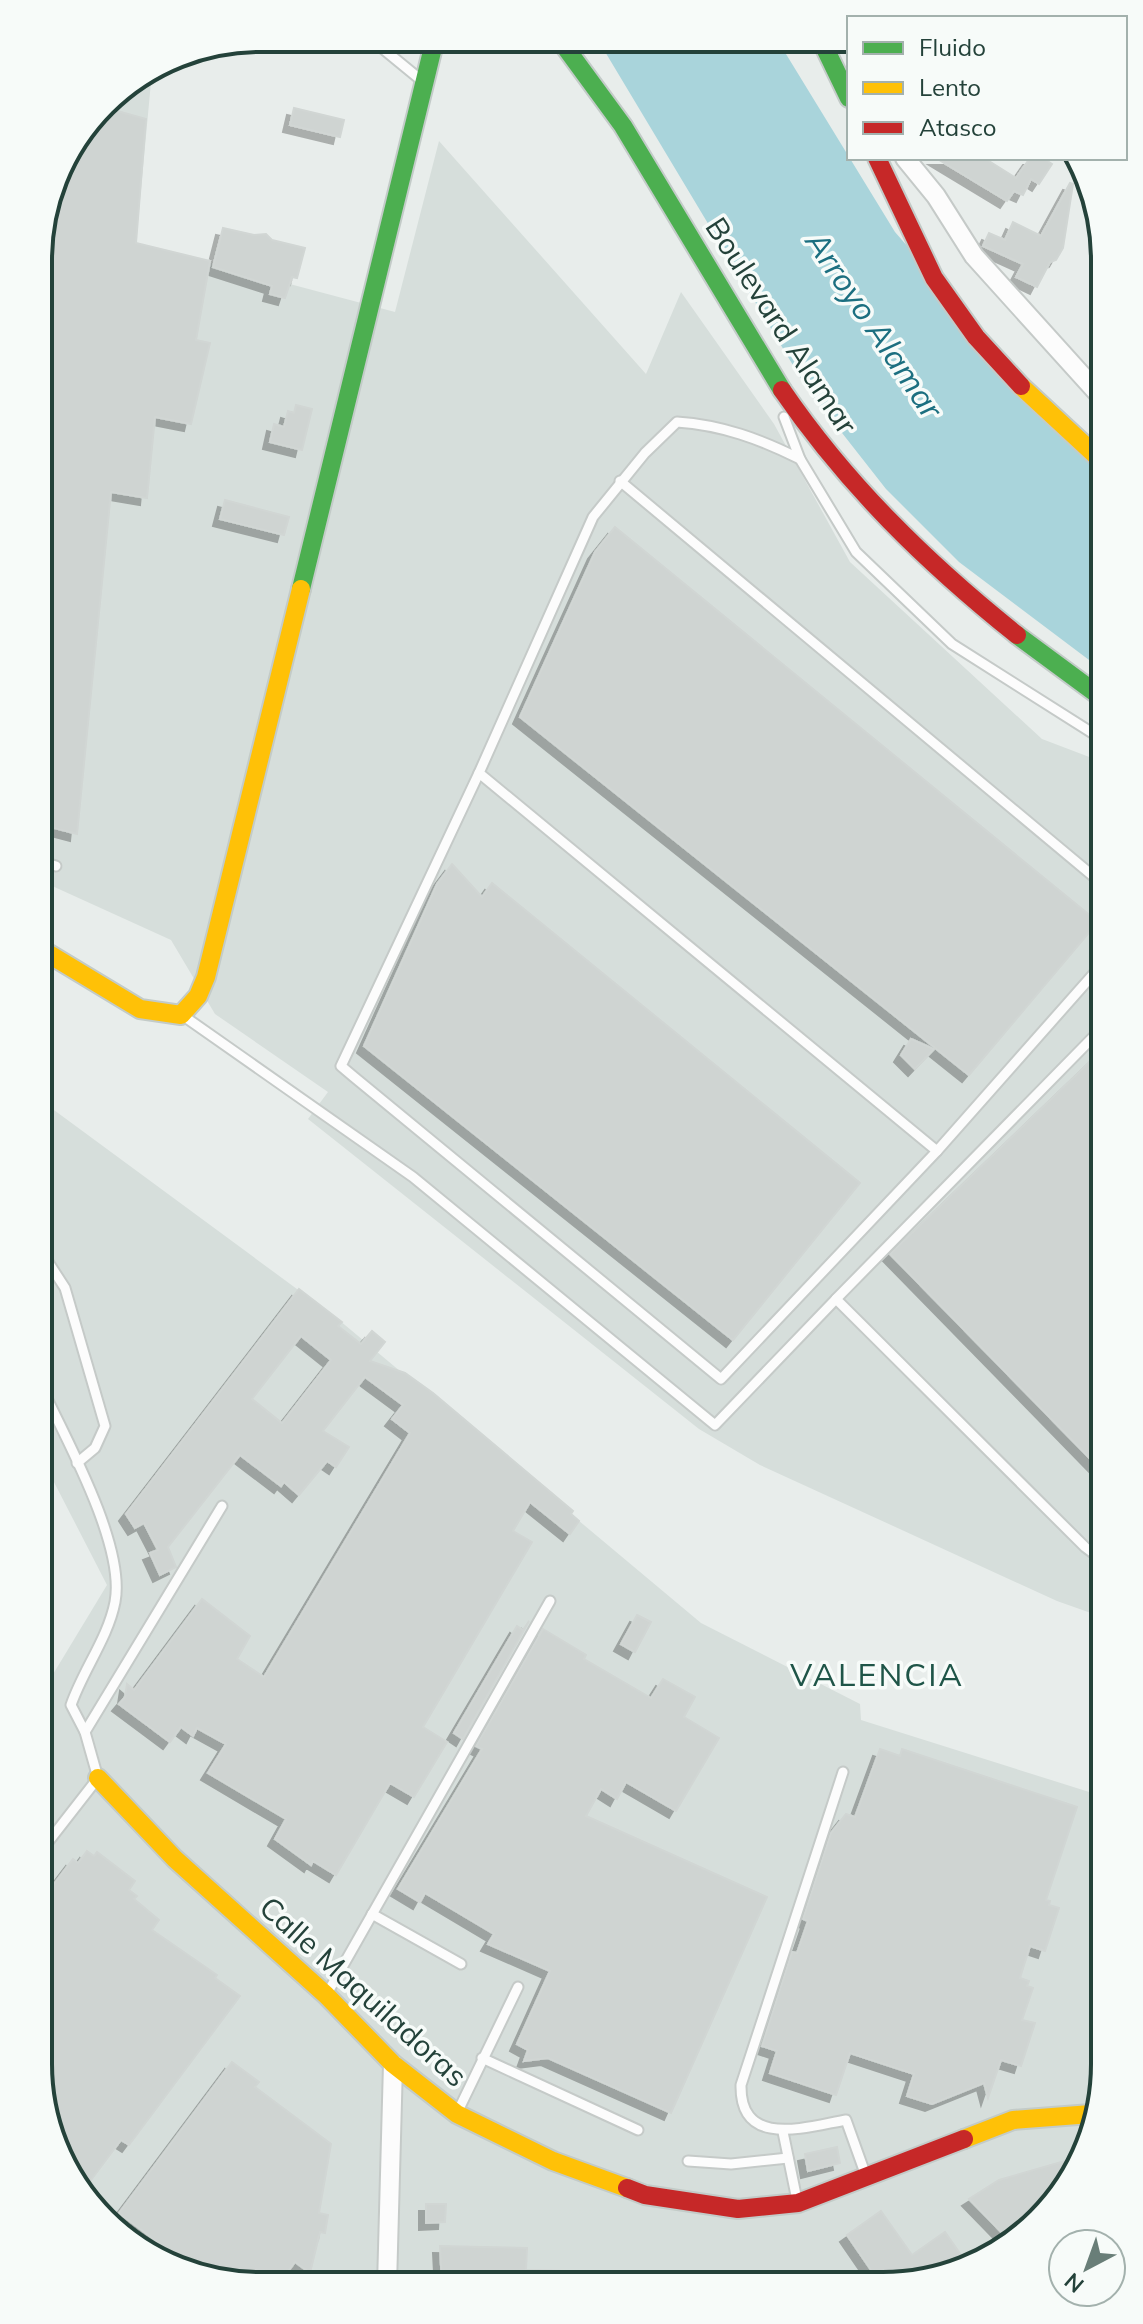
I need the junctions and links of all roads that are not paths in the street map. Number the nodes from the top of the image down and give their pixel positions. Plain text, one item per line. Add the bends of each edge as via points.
1 (387, 52) edge
2 (431, 52) edge
3 (569, 52) edge
4 (828, 52) edge
5 (422, 81) junction
6 (844, 82) edge
7 (878, 160) edge
8 (907, 160) edge
9 (761, 354) junction
10 (1091, 386) edge
11 (1091, 451) edge
12 (800, 459) junction
13 (620, 481) junction
14 (1091, 690) edge
15 (1091, 732) edge
16 (479, 773) junction
17 (52, 865) edge
18 (56, 866) dead end
19 (1091, 874) edge
20 (52, 956) edge
21 (1091, 977) edge
22 (181, 1015) junction
23 (1091, 1039) edge
24 (937, 1151) junction
25 (52, 1268) edge
26 (836, 1299) junction
27 (52, 1410) edge
28 (77, 1463) junction
29 (222, 1506) dead end
30 (1091, 1552) edge
31 (550, 1601) dead end
32 (85, 1732) junction
33 (843, 1772) dead end
34 (98, 1778) junction
35 (52, 1837) edge
36 (372, 1914) junction
37 (461, 1964) dead end
38 (518, 1987) dead end
39 (326, 1995) junction
40 (482, 2058) junction
41 (393, 2064) junction
42 (457, 2114) junction
43 (1085, 2114) edge
44 (638, 2130) dead end
45 (783, 2132) junction
46 (788, 2158) junction
47 (688, 2161) dead end
48 (866, 2176) junction
49 (798, 2203) junction
50 (387, 2272) edge

1 - 5 lane
2 - 5 main road
3 - 9 main road, Boulevard Alamar via 608,102
4 - 6 main road
5 - 22 main road via 206,977
7 - 11 main road via 917,249 942,289 1028,394
8 - 10 street via 974,256
9 - 12 lane
9 - 14 main road, Boulevard Alamar via 800,417 869,503 980,604
12 - 13 lane via 715,424 677,422
12 - 15 lane via 856,552 952,644
13 - 16 lane via 593,517
13 - 19 lane
16 - 24 lane
16 - 24 lane via 341,1066 354,1077 721,1379
17 - 18 lane
20 - 22 main road via 140,1009
21 - 24 lane
22 - 26 lane via 413,1177 715,1425
23 - 26 lane
25 - 28 lane via 65,1288 105,1426 95,1448
26 - 30 lane
27 - 28 lane
28 - 32 lane via 103,1529 116,1601 71,1705
29 - 32 lane
31 - 36 lane
32 - 34 lane
33 - 45 lane via 741,2085 741,2102 754,2121
34 - 35 lane
34 - 39 main road, Calle Maquiladoras via 175,1859
36 - 37 lane
36 - 39 lane
38 - 40 lane
39 - 41 main road, Calle Maquiladoras
40 - 42 lane
40 - 44 lane
41 - 42 main road, Calle Maquiladoras
41 - 50 street
42 - 49 main road, Calle Maquiladoras via 553,2161 645,2195 738,2209
43 - 48 main road, Calle Maquiladoras via 1013,2120
45 - 46 lane
45 - 48 lane via 846,2120
46 - 47 lane via 731,2164
46 - 49 lane
48 - 49 main road, Calle Maquiladoras

